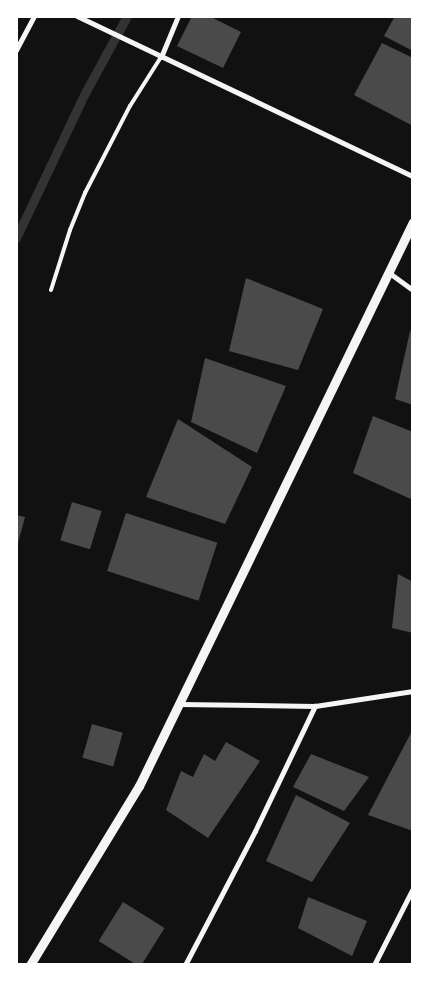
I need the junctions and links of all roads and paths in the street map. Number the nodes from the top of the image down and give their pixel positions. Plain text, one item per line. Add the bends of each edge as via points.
1 (34, 16) edge
2 (77, 16) edge
3 (178, 16) edge
4 (16, 50) edge
5 (160, 57) junction
6 (413, 176) edge
7 (413, 222) edge
8 (388, 272) junction
9 (51, 290) dead end
10 (413, 290) edge
11 (413, 691) edge
12 (179, 704) junction
13 (315, 706) junction
14 (413, 888) edge
15 (30, 965) edge
16 (185, 965) edge
17 (374, 965) edge

1 - 4 street
2 - 5 street
3 - 5 street
5 - 6 street
5 - 9 lane via 130,106 85,193
7 - 8 street
8 - 10 street
8 - 12 street
11 - 13 street
12 - 13 street
12 - 15 street via 139,786
13 - 16 street
14 - 17 street

